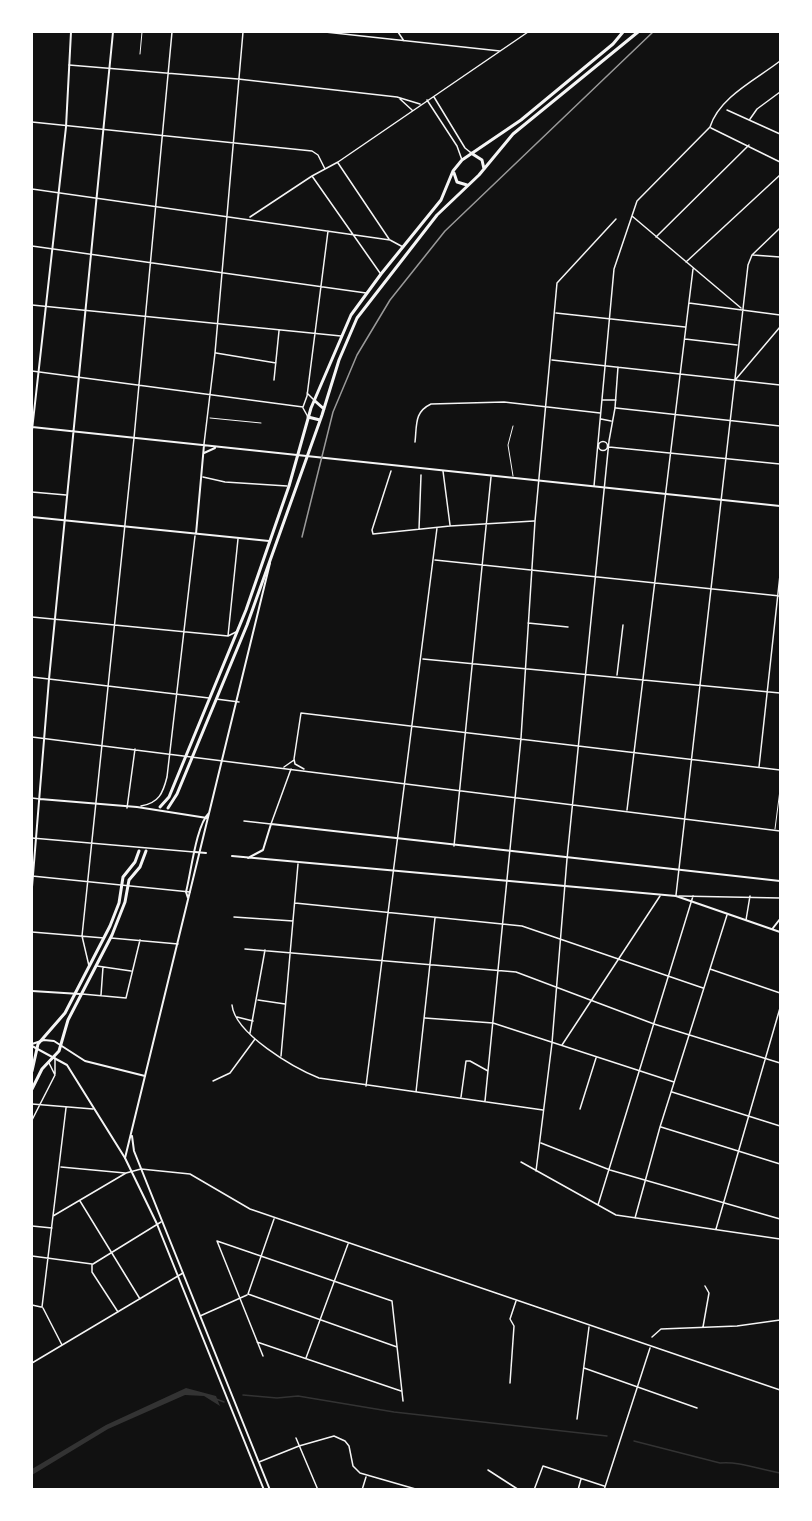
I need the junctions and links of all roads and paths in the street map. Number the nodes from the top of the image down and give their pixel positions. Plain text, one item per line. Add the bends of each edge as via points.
1 (71, 32) edge
2 (113, 32) edge
3 (142, 32) edge
4 (172, 32) edge
5 (243, 32) edge
6 (325, 32) edge
7 (398, 32) edge
8 (528, 32) edge
9 (623, 32) edge
10 (638, 32) edge
11 (404, 41) junction
12 (501, 51) junction
13 (140, 54) dead end
14 (780, 61) edge
15 (69, 65) junction
16 (110, 69) junction
17 (168, 74) junction
18 (238, 79) junction
19 (780, 92) edge
20 (433, 95) junction
21 (397, 97) junction
22 (427, 99) junction
23 (420, 104) junction
24 (412, 110) junction
25 (727, 110) dead end
26 (749, 120) junction
27 (32, 122) edge
28 (450, 123) junction
29 (445, 126) junction
30 (66, 127) junction
31 (711, 127) junction
32 (104, 130) junction
33 (780, 134) edge
34 (161, 136) junction
35 (232, 143) junction
36 (749, 145) junction
37 (471, 153) junction
38 (462, 160) junction
39 (338, 162) junction
40 (780, 162) edge
41 (325, 169) junction
42 (484, 169) junction
43 (453, 171) junction
44 (780, 175) edge
45 (312, 176) junction
46 (467, 185) junction
47 (32, 189) edge
48 (59, 193) junction
49 (97, 198) junction
50 (155, 206) junction
51 (225, 215) junction
52 (632, 216) junction
53 (248, 218) junction
54 (616, 219) dead end
55 (780, 228) edge
56 (327, 231) junction
57 (354, 235) junction
58 (656, 238) junction
59 (390, 240) junction
60 (32, 246) edge
61 (404, 247) junction
62 (51, 249) junction
63 (91, 254) junction
64 (752, 255) junction
65 (780, 257) edge
66 (149, 262) junction
67 (686, 262) junction
68 (693, 268) junction
69 (220, 272) junction
70 (381, 274) junction
71 (319, 286) junction
72 (366, 293) junction
73 (689, 303) junction
74 (32, 305) edge
75 (44, 306) junction
76 (742, 309) junction
77 (86, 310) junction
78 (555, 313) junction
79 (780, 315) edge
80 (144, 316) junction
81 (608, 318) junction
82 (217, 324) junction
83 (686, 327) junction
84 (780, 327) edge
85 (279, 330) junction
86 (313, 333) junction
87 (341, 336) junction
88 (684, 339) junction
89 (738, 345) junction
90 (215, 353) junction
91 (551, 360) junction
92 (276, 363) junction
93 (605, 366) junction
94 (618, 367) junction
95 (32, 371) edge
96 (39, 372) junction
97 (680, 375) junction
98 (79, 378) junction
99 (274, 380) dead end
100 (735, 380) junction
101 (780, 385) edge
102 (137, 386) junction
103 (308, 393) junction
104 (210, 395) junction
105 (315, 400) junction
106 (602, 400) junction
107 (616, 400) junction
108 (303, 407) junction
109 (544, 407) junction
110 (615, 408) junction
111 (324, 409) junction
112 (600, 413) junction
113 (674, 414) junction
114 (308, 417) junction
115 (208, 418) junction
116 (600, 419) junction
117 (320, 420) junction
118 (730, 420) junction
119 (612, 421) junction
120 (261, 423) dead end
121 (513, 426) dead end
122 (780, 426) edge
123 (32, 428) edge
124 (74, 431) junction
125 (134, 438) junction
126 (416, 442) dead end
127 (204, 445) junction
128 (598, 446) junction
129 (608, 447) junction
130 (218, 448) junction
131 (203, 453) junction
132 (670, 453) junction
133 (726, 459) junction
134 (780, 464) edge
135 (392, 471) dead end
136 (444, 471) junction
137 (421, 475) dead end
138 (202, 476) junction
139 (492, 476) junction
140 (513, 478) junction
141 (539, 481) junction
142 (289, 486) junction
143 (594, 487) junction
144 (603, 488) junction
145 (32, 492) edge
146 (665, 494) junction
147 (68, 495) junction
148 (722, 500) junction
149 (780, 506) edge
150 (32, 517) edge
151 (65, 520) junction
152 (535, 521) junction
153 (487, 524) junction
154 (450, 526) junction
155 (125, 527) junction
156 (437, 528) junction
157 (419, 530) junction
158 (196, 534) junction
159 (238, 538) junction
160 (269, 541) junction
161 (273, 551) junction
162 (435, 560) junction
163 (483, 564) junction
164 (531, 569) junction
165 (595, 575) junction
166 (780, 575) edge
167 (655, 580) junction
168 (712, 587) junction
169 (779, 596) edge
170 (32, 617) edge
171 (55, 619) junction
172 (527, 623) junction
173 (115, 625) junction
174 (623, 625) dead end
175 (568, 627) dead end
176 (237, 632) junction
177 (184, 633) junction
178 (228, 636) junction
179 (422, 659) junction
180 (472, 664) junction
181 (524, 668) junction
182 (584, 673) junction
183 (617, 676) junction
184 (32, 677) edge
185 (643, 678) junction
186 (49, 679) junction
187 (701, 685) junction
188 (109, 686) junction
189 (768, 692) junction
190 (780, 693) edge
191 (178, 694) junction
192 (209, 698) junction
193 (216, 699) junction
194 (239, 702) junction
195 (413, 725) junction
196 (466, 731) junction
197 (32, 737) edge
198 (521, 738) junction
199 (45, 739) junction
200 (104, 745) junction
201 (578, 745) junction
202 (135, 749) junction
203 (634, 751) junction
204 (294, 759) junction
205 (692, 759) junction
206 (283, 767) junction
207 (759, 767) junction
208 (291, 769) junction
209 (306, 770) junction
210 (780, 770) edge
211 (286, 776) junction
212 (405, 783) junction
213 (459, 790) junction
214 (780, 790) edge
215 (515, 797) junction
216 (32, 798) edge
217 (40, 799) junction
218 (95, 804) junction
219 (572, 804) junction
220 (137, 807) junction
221 (160, 807) dead end
222 (128, 808) junction
223 (168, 808) dead end
224 (626, 811) junction
225 (209, 813) junction
226 (204, 817) junction
227 (208, 818) junction
228 (685, 819) junction
229 (244, 821) dead end
230 (271, 824) junction
231 (775, 831) junction
232 (780, 831) edge
233 (32, 838) edge
234 (37, 839) junction
235 (397, 839) junction
236 (92, 842) junction
237 (454, 846) junction
238 (263, 850) junction
239 (139, 851) dead end
240 (146, 851) dead end
241 (195, 852) junction
242 (200, 852) junction
243 (206, 853) dead end
244 (509, 853) junction
245 (232, 856) dead end
246 (248, 858) junction
247 (265, 859) junction
248 (567, 859) junction
249 (298, 863) junction
250 (678, 870) junction
251 (393, 871) junction
252 (32, 876) edge
253 (88, 880) junction
254 (780, 881) edge
255 (506, 882) junction
256 (32, 887) edge
257 (565, 887) junction
258 (186, 892) junction
259 (191, 892) junction
260 (660, 895) junction
261 (676, 896) junction
262 (693, 896) junction
263 (750, 896) junction
264 (188, 898) junction
265 (780, 898) edge
266 (295, 903) junction
267 (689, 903) junction
268 (387, 913) junction
269 (727, 915) junction
270 (234, 917) dead end
271 (435, 917) junction
272 (780, 919) edge
273 (293, 921) junction
274 (746, 921) junction
275 (502, 923) junction
276 (772, 929) junction
277 (32, 932) edge
278 (780, 932) edge
279 (82, 936) junction
280 (104, 938) junction
281 (110, 938) junction
282 (561, 938) junction
283 (141, 940) junction
284 (178, 944) junction
285 (245, 949) dead end
286 (265, 950) junction
287 (290, 952) junction
288 (619, 959) junction
289 (382, 960) junction
290 (430, 964) junction
291 (95, 965) junction
292 (89, 967) junction
293 (103, 967) junction
294 (709, 969) junction
295 (498, 970) junction
296 (132, 971) junction
297 (668, 977) junction
298 (556, 988) junction
299 (703, 988) junction
300 (32, 992) edge
301 (780, 993) edge
302 (75, 994) junction
303 (80, 994) junction
304 (101, 996) junction
305 (258, 1000) junction
306 (591, 1002) junction
307 (286, 1004) junction
308 (232, 1005) dead end
309 (780, 1008) edge
310 (236, 1017) junction
311 (424, 1018) junction
312 (254, 1021) junction
313 (493, 1023) junction
314 (654, 1024) junction
315 (250, 1034) junction
316 (689, 1036) junction
317 (255, 1039) junction
318 (41, 1040) junction
319 (552, 1043) junction
320 (62, 1044) junction
321 (32, 1045) edge
322 (561, 1046) junction
323 (37, 1049) junction
324 (55, 1057) junction
325 (281, 1057) junction
326 (596, 1057) junction
327 (766, 1059) junction
328 (49, 1063) junction
329 (780, 1063) edge
330 (32, 1071) edge
331 (488, 1071) junction
332 (640, 1071) junction
333 (55, 1075) junction
334 (145, 1076) junction
335 (213, 1081) dead end
336 (674, 1082) junction
337 (366, 1086) junction
338 (32, 1089) edge
339 (416, 1092) junction
340 (671, 1092) junction
341 (461, 1098) junction
342 (485, 1101) junction
343 (32, 1104) edge
344 (39, 1105) junction
345 (66, 1108) junction
346 (95, 1109) junction
347 (580, 1109) dead end
348 (544, 1110) junction
349 (749, 1116) junction
350 (32, 1120) edge
351 (780, 1126) edge
352 (660, 1127) junction
353 (132, 1133) junction
354 (540, 1143) junction
355 (738, 1151) junction
356 (125, 1158) junction
357 (521, 1162) dead end
358 (780, 1164) edge
359 (59, 1167) junction
360 (141, 1169) junction
361 (133, 1170) junction
362 (610, 1170) junction
363 (536, 1171) junction
364 (126, 1173) junction
365 (646, 1179) junction
366 (79, 1201) junction
367 (723, 1201) junction
368 (598, 1205) junction
369 (53, 1216) junction
370 (274, 1217) junction
371 (635, 1218) junction
372 (780, 1219) edge
373 (162, 1221) junction
374 (157, 1224) junction
375 (32, 1226) edge
376 (52, 1228) junction
377 (715, 1230) junction
378 (780, 1239) edge
379 (348, 1243) junction
380 (111, 1253) junction
381 (32, 1256) edge
382 (261, 1256) junction
383 (49, 1258) junction
384 (93, 1264) junction
385 (183, 1273) junction
386 (178, 1275) junction
387 (335, 1281) junction
388 (705, 1287) dead end
389 (248, 1294) junction
390 (140, 1299) junction
391 (240, 1299) junction
392 (516, 1300) junction
393 (32, 1305) edge
394 (42, 1307) junction
395 (117, 1312) junction
396 (200, 1316) junction
397 (321, 1320) junction
398 (780, 1320) edge
399 (590, 1326) junction
400 (703, 1328) junction
401 (652, 1337) dead end
402 (257, 1342) junction
403 (62, 1345) junction
404 (397, 1347) junction
405 (650, 1347) junction
406 (263, 1356) dead end
407 (306, 1359) junction
408 (32, 1362) edge
409 (584, 1368) junction
410 (510, 1383) dead end
411 (636, 1387) junction
412 (780, 1390) edge
413 (402, 1392) junction
414 (403, 1401) dead end
415 (697, 1408) dead end
416 (577, 1419) dead end
417 (296, 1438) dead end
418 (299, 1446) junction
419 (259, 1462) junction
420 (488, 1470) dead end
421 (366, 1476) junction
422 (582, 1479) junction
423 (402, 1485) junction
424 (604, 1488) edge
425 (264, 1490) edge
426 (270, 1490) edge
427 (318, 1490) edge
428 (362, 1490) edge
429 (401, 1490) edge
430 (419, 1490) edge
431 (519, 1490) edge
432 (534, 1490) edge
433 (578, 1490) edge

1 - 15 street
2 - 16 street
3 - 13 lane
4 - 17 street
5 - 18 street
6 - 11 street
7 - 11 street
8 - 12 street
9 - 37 main road via 521,120
10 - 42 main road via 513,134
11 - 12 street
12 - 20 street
14 - 31 street via 723,104
15 - 16 street
15 - 30 street
16 - 17 street
16 - 32 street
17 - 18 street
17 - 34 street
18 - 21 street
18 - 35 street
19 - 26 street
20 - 22 street
20 - 28 street
21 - 23 street
21 - 24 street
22 - 23 street
22 - 29 street
23 - 24 street
24 - 39 street
25 - 26 street
26 - 33 street
27 - 30 street
28 - 29 street
28 - 37 street
29 - 38 street
30 - 32 street
30 - 48 street
31 - 36 street
31 - 52 street via 637,201
32 - 34 street
32 - 49 street
34 - 35 street
34 - 50 street
35 - 41 street via 312,151
35 - 51 street
36 - 40 street
36 - 58 street
37 - 38 main road
37 - 42 main road via 482,160
38 - 43 main road
39 - 41 street
39 - 59 street
41 - 45 street
42 - 46 main road
43 - 46 main road via 457,182
43 - 61 main road via 441,200
44 - 67 street
45 - 53 street
45 - 57 street
46 - 111 main road via 442,209 357,318
47 - 48 street
48 - 49 street
48 - 62 street
49 - 50 street
49 - 63 street
50 - 51 street
50 - 66 street
51 - 53 street
51 - 69 street
52 - 58 street
52 - 81 street via 614,269
53 - 56 street
54 - 78 street via 557,283
55 - 64 street
56 - 57 street
56 - 71 street
57 - 59 street
57 - 70 street
58 - 67 street
59 - 61 street
60 - 62 street
61 - 70 main road
62 - 63 street
62 - 75 street
63 - 66 street
63 - 77 street
64 - 65 street
64 - 76 street
66 - 69 street
66 - 80 street
67 - 68 street
68 - 73 street
68 - 76 street
69 - 71 street
69 - 82 street
70 - 72 main road
71 - 72 street
71 - 86 street
72 - 87 main road
73 - 76 street
73 - 83 street
74 - 75 street
75 - 77 street
75 - 96 street
76 - 79 street
76 - 89 street
77 - 80 street
77 - 98 street
78 - 81 street
78 - 91 street
80 - 82 street
80 - 102 street
81 - 83 street
81 - 93 street
82 - 85 street
82 - 90 street
83 - 88 street
84 - 100 street
85 - 86 street
85 - 92 street
86 - 87 street
86 - 103 street
87 - 105 main road
88 - 89 street
88 - 97 street
89 - 100 street
90 - 92 street
90 - 104 street
91 - 93 street
91 - 109 street
92 - 99 street
93 - 94 street
93 - 106 street
94 - 97 street
94 - 107 street
95 - 96 street
96 - 98 street
96 - 123 street
97 - 100 street
97 - 113 street
98 - 102 street
98 - 124 street
100 - 101 street
100 - 118 street
102 - 104 street
102 - 125 street
103 - 105 street
103 - 108 street
104 - 108 street
104 - 115 street
105 - 111 main road
105 - 114 main road
106 - 107 street
106 - 112 street
107 - 110 street
108 - 114 street
109 - 112 street
109 - 126 street via 504,402 431,404 418,415
109 - 141 street
110 - 113 street
110 - 119 street
111 - 117 main road
112 - 116 street
113 - 118 street
113 - 132 street
114 - 117 main road
114 - 142 main road
115 - 120 lane
115 - 127 street
116 - 119 street
116 - 128 street
117 - 161 main road
118 - 122 street
118 - 133 street
119 - 129 street
121 - 140 lane via 508,445
123 - 124 street
124 - 125 street
124 - 147 street
125 - 127 street
125 - 155 street
127 - 130 street
127 - 131 street
128 - 129 street via 603,442
128 - 129 street via 601,451
128 - 143 street
129 - 132 street
129 - 144 street
130 - 131 street
130 - 136 street
131 - 138 street
132 - 133 street
132 - 146 street
133 - 134 street
133 - 148 street
135 - 157 street via 373,534
136 - 139 street
136 - 154 street
137 - 157 street
138 - 142 street via 225,482
138 - 158 street
139 - 140 street
139 - 153 street
140 - 141 street
141 - 143 street
141 - 152 street
142 - 160 main road
143 - 144 street
144 - 146 street
144 - 165 street
145 - 147 street
146 - 148 street
146 - 167 street
147 - 151 street
148 - 149 street
148 - 168 street
150 - 151 street
151 - 155 street
151 - 171 street
152 - 153 street
152 - 164 street
153 - 154 street
153 - 163 street
154 - 156 street
155 - 158 street
155 - 173 street
156 - 157 street
156 - 162 street
158 - 159 street
158 - 177 street
159 - 160 street
159 - 178 street
160 - 176 main road
161 - 193 main road
161 - 194 street
162 - 163 street
162 - 179 street
163 - 164 street
163 - 180 street
164 - 165 street
164 - 172 street
165 - 167 street
165 - 182 street
166 - 169 street
167 - 168 street
167 - 185 street
168 - 169 street
168 - 187 street
169 - 189 street
170 - 171 street
171 - 173 street
171 - 186 street
172 - 175 street
172 - 181 street
173 - 177 street
173 - 188 street
174 - 183 street
176 - 178 street
176 - 192 main road
177 - 178 street
177 - 191 street
179 - 180 street
179 - 195 street
180 - 181 street
180 - 196 street
181 - 182 street
181 - 198 street
182 - 183 street
182 - 201 street
183 - 185 street
184 - 186 street
185 - 187 street
185 - 203 street
186 - 188 street
186 - 199 street
187 - 189 street
187 - 205 street
188 - 191 street
188 - 200 street
189 - 190 street
189 - 207 street
191 - 192 street
191 - 220 street via 164,787 156,801
192 - 221 main road via 168,797
193 - 194 street
193 - 223 main road
194 - 225 street
195 - 196 street
195 - 204 street via 301,713
195 - 212 street
196 - 198 street
196 - 213 street
197 - 199 street
198 - 201 street
198 - 215 street
199 - 200 street
199 - 217 street
200 - 202 street
200 - 218 street
201 - 203 street
201 - 219 street
202 - 206 street
202 - 222 street
203 - 205 street
203 - 224 street
204 - 206 street
204 - 209 street via 296,765
205 - 207 street
205 - 228 street
206 - 208 street
206 - 211 street
207 - 210 street
208 - 209 street
208 - 211 street
209 - 212 street
211 - 230 street
212 - 213 street
212 - 235 street
213 - 215 street
213 - 237 street
214 - 231 lane
215 - 219 street
215 - 244 street
216 - 217 street
217 - 218 street
217 - 234 street
218 - 222 street
218 - 236 street
219 - 224 street
219 - 248 street
220 - 222 street
220 - 226 street
224 - 228 street
225 - 226 street
225 - 227 street
226 - 227 street
226 - 241 street
227 - 242 street
228 - 231 street
228 - 250 street
229 - 230 street
230 - 235 street
230 - 238 street
231 - 232 street
233 - 234 street
234 - 236 street
234 - 252 street
235 - 237 street
235 - 251 street
236 - 241 street
236 - 253 street
237 - 244 street
238 - 246 street
238 - 247 street
239 - 280 main road via 123,877 119,903
240 - 281 main road via 129,880
241 - 242 street
241 - 258 street
242 - 243 street
242 - 259 street
244 - 248 street
244 - 255 street
245 - 246 street
246 - 247 street
247 - 249 street
248 - 250 street
248 - 257 street
249 - 251 street
249 - 266 street
250 - 254 street
250 - 261 street
251 - 255 street
251 - 268 street
252 - 253 street
252 - 256 street
253 - 258 street
253 - 279 street
255 - 257 street
255 - 275 street
257 - 260 street
257 - 282 street
258 - 259 street
258 - 264 street
259 - 264 street
260 - 261 street
260 - 288 street
261 - 262 street
261 - 267 street
262 - 263 street
262 - 267 street
263 - 265 street
263 - 274 street
264 - 284 street
266 - 268 street
266 - 273 street
267 - 269 street
267 - 297 street
268 - 271 street
268 - 289 street
269 - 274 street
269 - 294 street
270 - 273 street
271 - 275 street
271 - 290 street
272 - 276 street
273 - 287 street
274 - 276 street
275 - 282 street
275 - 295 street
276 - 278 street
277 - 279 street
279 - 280 street
279 - 292 street
280 - 292 main road
281 - 283 street
281 - 291 main road
282 - 288 street
282 - 298 street
283 - 284 street
283 - 296 street
284 - 334 street
285 - 286 street
286 - 287 street
286 - 305 street
287 - 289 street
287 - 307 street
288 - 297 street
288 - 306 street
289 - 290 street
289 - 337 street
290 - 295 street
290 - 311 street
291 - 293 street
291 - 303 main road
292 - 302 main road
293 - 296 street
293 - 304 street
294 - 299 street
294 - 301 street
295 - 298 street via 516,972
295 - 313 street
296 - 304 street via 126,998
297 - 299 street
297 - 314 street
298 - 306 street
298 - 319 street
299 - 316 street
300 - 302 street
302 - 303 street
302 - 318 main road via 60,1021
303 - 304 street
303 - 320 main road
305 - 307 street
305 - 312 street
306 - 314 street
306 - 322 street
307 - 325 street
308 - 310 street
309 - 327 street
310 - 312 street
310 - 315 street
311 - 313 street
311 - 339 street
312 - 315 street
313 - 319 street
313 - 331 street
314 - 316 street
314 - 332 street
315 - 317 street
316 - 327 street
316 - 336 street
317 - 325 street
317 - 335 street via 230,1073
318 - 320 street
318 - 321 street
318 - 323 main road
319 - 322 street
319 - 348 street
320 - 324 main road
320 - 334 street via 85,1060
321 - 323 street
322 - 326 street
323 - 324 street
323 - 330 main road
324 - 328 main road
324 - 333 street
324 - 346 street via 67,1065
325 - 337 street via 299,1071 319,1078
326 - 332 street
326 - 347 street
327 - 329 street
327 - 349 street
328 - 333 street
328 - 338 main road
331 - 341 street via 466,1062
331 - 342 street
332 - 336 street
332 - 362 street
333 - 344 street
334 - 353 street
336 - 340 street
337 - 339 street
339 - 341 street
340 - 349 street
340 - 352 street
341 - 342 street
342 - 348 street
343 - 344 street
344 - 345 street
344 - 350 street
345 - 346 street
345 - 359 street
346 - 356 street
348 - 354 street
349 - 351 street
349 - 355 street
352 - 355 street
352 - 365 street
353 - 356 street
353 - 360 street
354 - 362 street
354 - 363 street
355 - 358 street
355 - 367 street
356 - 361 street
357 - 363 street
359 - 364 street
359 - 369 street
360 - 361 street
360 - 370 street via 190,1174 232,1200
360 - 373 street
361 - 364 street
361 - 374 street
362 - 365 street
362 - 368 street
363 - 368 street
364 - 366 street
365 - 367 street
365 - 371 street
366 - 369 street
366 - 380 street
367 - 372 street
367 - 377 street
368 - 371 street via 616,1215
369 - 376 street
370 - 379 street
370 - 382 street
371 - 377 street
373 - 374 street
373 - 385 street
374 - 380 street
374 - 386 street
375 - 376 street
376 - 383 street
377 - 378 street
379 - 387 street
379 - 392 street
380 - 384 street
380 - 390 street
381 - 383 street
382 - 387 street
382 - 389 street
382 - 391 street via 217,1240
383 - 384 street
383 - 394 street
384 - 395 street via 92,1272
385 - 386 street
385 - 396 street
386 - 390 street
386 - 425 street
387 - 397 street
387 - 404 street via 392,1301
388 - 400 street via 709,1293
389 - 391 street
389 - 397 street
390 - 395 street
391 - 396 street
391 - 402 street
392 - 399 street
392 - 410 street via 510,1319 514,1326
393 - 394 street
394 - 403 street
395 - 403 street
396 - 419 street
397 - 404 street
397 - 407 street
398 - 400 street
399 - 405 street
399 - 409 street
400 - 401 street via 661,1329
402 - 406 street
402 - 407 street
403 - 408 street
404 - 413 street
405 - 411 street
405 - 412 street
407 - 413 street
409 - 411 street
409 - 416 street
411 - 415 street
411 - 424 street
413 - 414 street
417 - 418 street
418 - 419 street
418 - 421 street via 330,1436 341,1438 349,1446 355,1469
418 - 427 street
419 - 426 street
420 - 431 street
421 - 423 street
421 - 428 street
422 - 424 street
422 - 432 street via 543,1466
422 - 433 street
423 - 429 street
423 - 430 street

